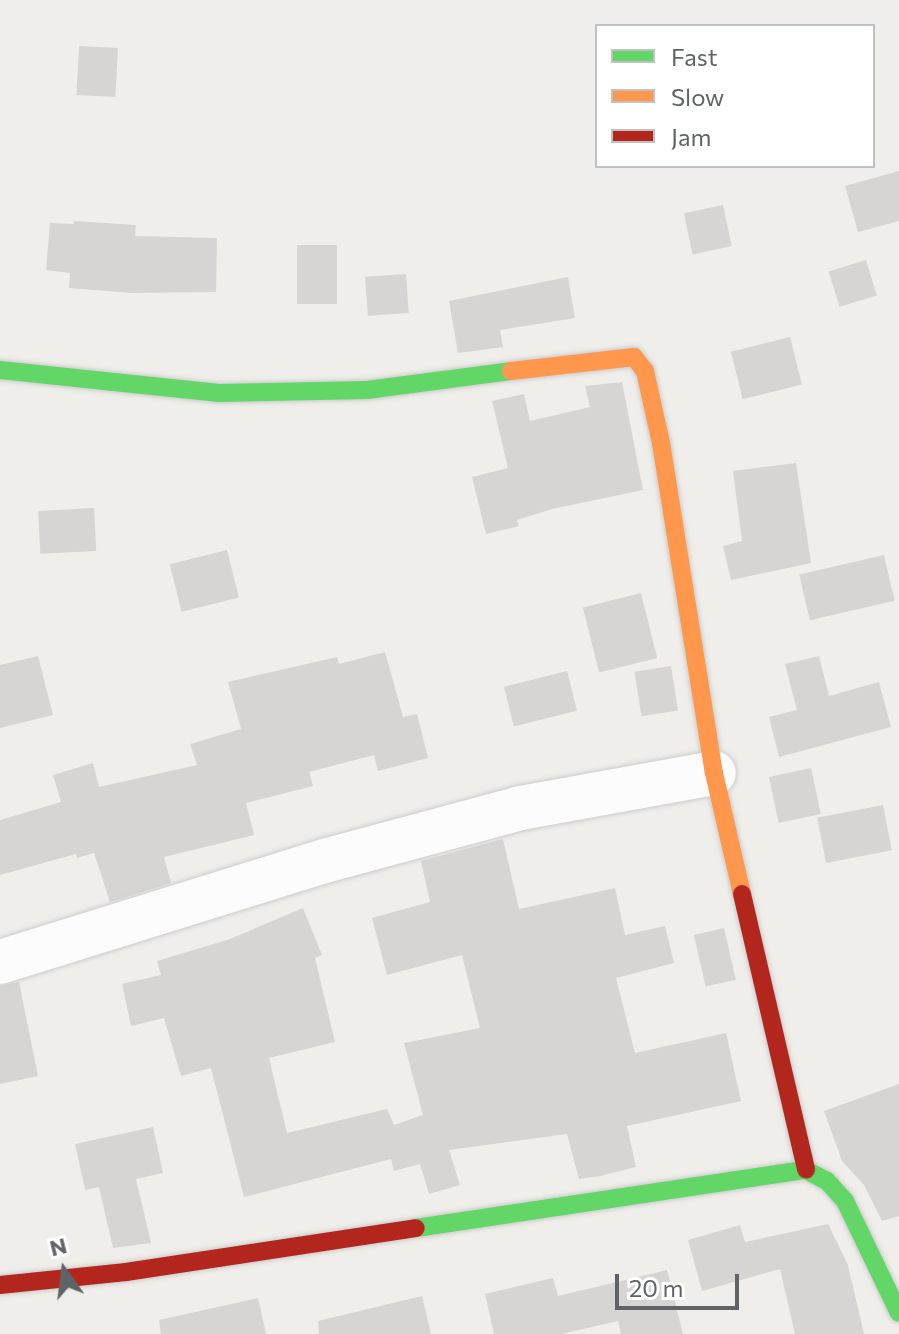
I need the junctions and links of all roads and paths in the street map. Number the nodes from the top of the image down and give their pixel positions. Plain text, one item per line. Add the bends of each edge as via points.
1 (0, 370) edge
2 (714, 773) junction
3 (0, 962) edge
4 (806, 1170) junction
5 (0, 1285) edge
6 (899, 1313) edge

1 - 2 street via 219,393 367,390 634,357 645,371 661,443
2 - 3 street via 521,808 328,860
2 - 4 street
4 - 5 street via 126,1272
4 - 6 street via 827,1181 845,1201

